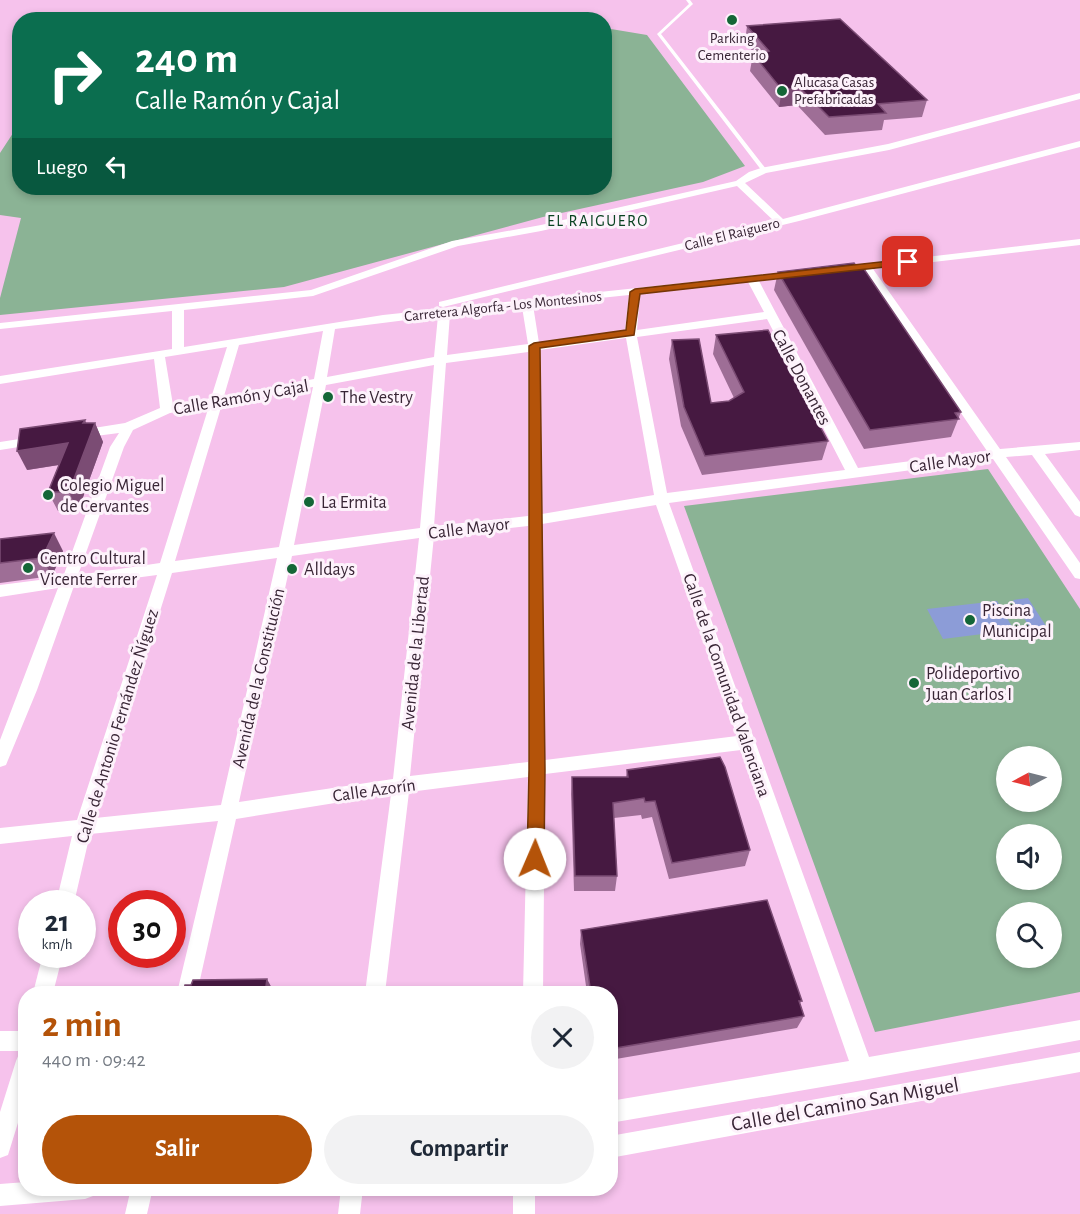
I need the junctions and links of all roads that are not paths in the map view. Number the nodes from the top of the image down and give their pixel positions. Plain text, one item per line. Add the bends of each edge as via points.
1 (688, 0) edge
2 (1080, 96) edge
3 (1080, 144) edge
4 (764, 170) junction
5 (739, 183) junction
6 (781, 222) junction
7 (1080, 242) edge
8 (866, 267) junction
9 (831, 271) edge
10 (809, 273) edge
11 (752, 279) junction
12 (635, 292) junction
13 (527, 303) junction
14 (178, 308) junction
15 (444, 312) junction
16 (770, 315) junction
17 (383, 318) junction
18 (0, 326) edge
19 (330, 327) junction
20 (631, 333) junction
21 (234, 343) junction
22 (534, 346) junction
23 (178, 351) junction
24 (159, 354) junction
25 (440, 360) junction
26 (0, 380) edge
27 (322, 382) junction
28 (216, 402) junction
29 (167, 410) junction
30 (128, 427) junction
31 (0, 446) edge
32 (1080, 446) edge
33 (1036, 451) junction
34 (996, 454) junction
35 (854, 474) junction
36 (661, 499) junction
37 (1080, 512) edge
38 (535, 520) junction
39 (427, 532) junction
40 (286, 553) junction
41 (166, 568) junction
42 (1080, 574) edge
43 (69, 580) junction
44 (0, 591) edge
45 (748, 742) junction
46 (0, 760) edge
47 (537, 770) junction
48 (401, 786) junction
49 (228, 812) junction
50 (83, 828) junction
51 (0, 836) edge
52 (68, 890) edge
53 (49, 968) edge
54 (45, 986) edge
55 (188, 986) edge
56 (376, 986) edge
57 (533, 986) edge
58 (1080, 1030) edge
59 (0, 1041) edge
60 (18, 1041) edge
61 (1080, 1062) edge
62 (863, 1070) junction
63 (18, 1087) edge
64 (618, 1112) edge
65 (618, 1146) edge
66 (0, 1147) edge
67 (18, 1194) edge
68 (0, 1195) edge
69 (140, 1196) edge
70 (351, 1196) edge
71 (524, 1196) edge
72 (136, 1214) edge
73 (349, 1214) edge
74 (524, 1214) edge

1 - 4 lane via 691,4 659,34
2 - 4 street via 889,147
3 - 6 street, Calle El Raiguero
4 - 5 street
5 - 6 street
5 - 14 street via 456,243 313,293
6 - 17 street, Calle El Raiguero
7 - 8 street
8 - 9 street
8 - 34 street
10 - 11 street, Carretera Algorfa - Los Montesinos
11 - 12 street, Carretera Algorfa - Los Montesinos
11 - 16 street, Calle Donantes
12 - 13 street, Carretera Algorfa - Los Montesinos
12 - 20 street, Calle de la Comunidad Valenciana
13 - 15 street, Carretera Algorfa - Los Montesinos
13 - 22 street
14 - 18 street
14 - 23 street
15 - 17 street, Carretera Algorfa - Los Montesinos
15 - 25 street, Avenida de la Libertad
16 - 20 street, Calle Ramón y Cajal
16 - 35 street, Calle Donantes
17 - 19 street, Carretera Algorfa - Los Montesinos
19 - 21 street, Carretera Algorfa - Los Montesinos
19 - 27 street, Avenida de la Constitución
20 - 22 street, Calle Ramón y Cajal
20 - 36 street, Calle de la Comunidad Valenciana
21 - 23 street, Carretera Algorfa - Los Montesinos
21 - 28 street, Calle de Antonio Fernández Ñíguez
22 - 25 street, Calle Ramón y Cajal
22 - 38 street
23 - 24 street, Carretera Algorfa - Los Montesinos
24 - 26 street, Carretera Algorfa - Los Montesinos
24 - 29 street
25 - 27 street, Calle Ramón y Cajal
25 - 39 street, Avenida de la Libertad
27 - 28 street, Calle Ramón y Cajal
27 - 40 street, Avenida de la Constitución
28 - 29 street, Calle Ramón y Cajal
28 - 41 street, Calle de Antonio Fernández Ñíguez
29 - 30 street, Calle Ramón y Cajal
30 - 31 street, Calle Ramón y Cajal
30 - 43 street via 117,447
32 - 33 street, Calle Mayor
33 - 34 street, Calle Mayor
33 - 37 street
34 - 35 street, Calle Mayor
34 - 42 street
35 - 36 street, Calle Mayor
36 - 38 street, Calle Mayor
36 - 45 street, Calle de la Comunidad Valenciana
38 - 39 street, Calle Mayor
38 - 47 street
39 - 40 street, Calle Mayor
39 - 48 street, Avenida de la Libertad
40 - 41 street, Calle Mayor
40 - 49 street, Avenida de la Constitución
41 - 43 street, Calle Mayor
41 - 50 street, Calle de Antonio Fernández Ñíguez
43 - 44 street, Calle Mayor
43 - 46 street
45 - 47 street, Calle Azorín
45 - 62 street, Calle de la Comunidad Valenciana
47 - 48 street, Calle Azorín
47 - 57 street
48 - 49 street, Calle Azorín
48 - 56 street, Avenida de la Libertad
49 - 50 street, Calle Azorín
49 - 55 street, Avenida de la Constitución
50 - 51 street, Calle Azorín
50 - 52 street, Calle de Antonio Fernández Ñíguez
53 - 54 street
58 - 62 street, Calle del Camino San Miguel
59 - 60 street
61 - 65 street, Calle del Camino San Miguel
62 - 64 street, Calle del Camino San Miguel
63 - 66 street
67 - 68 street
69 - 72 street
70 - 73 street
71 - 74 street

